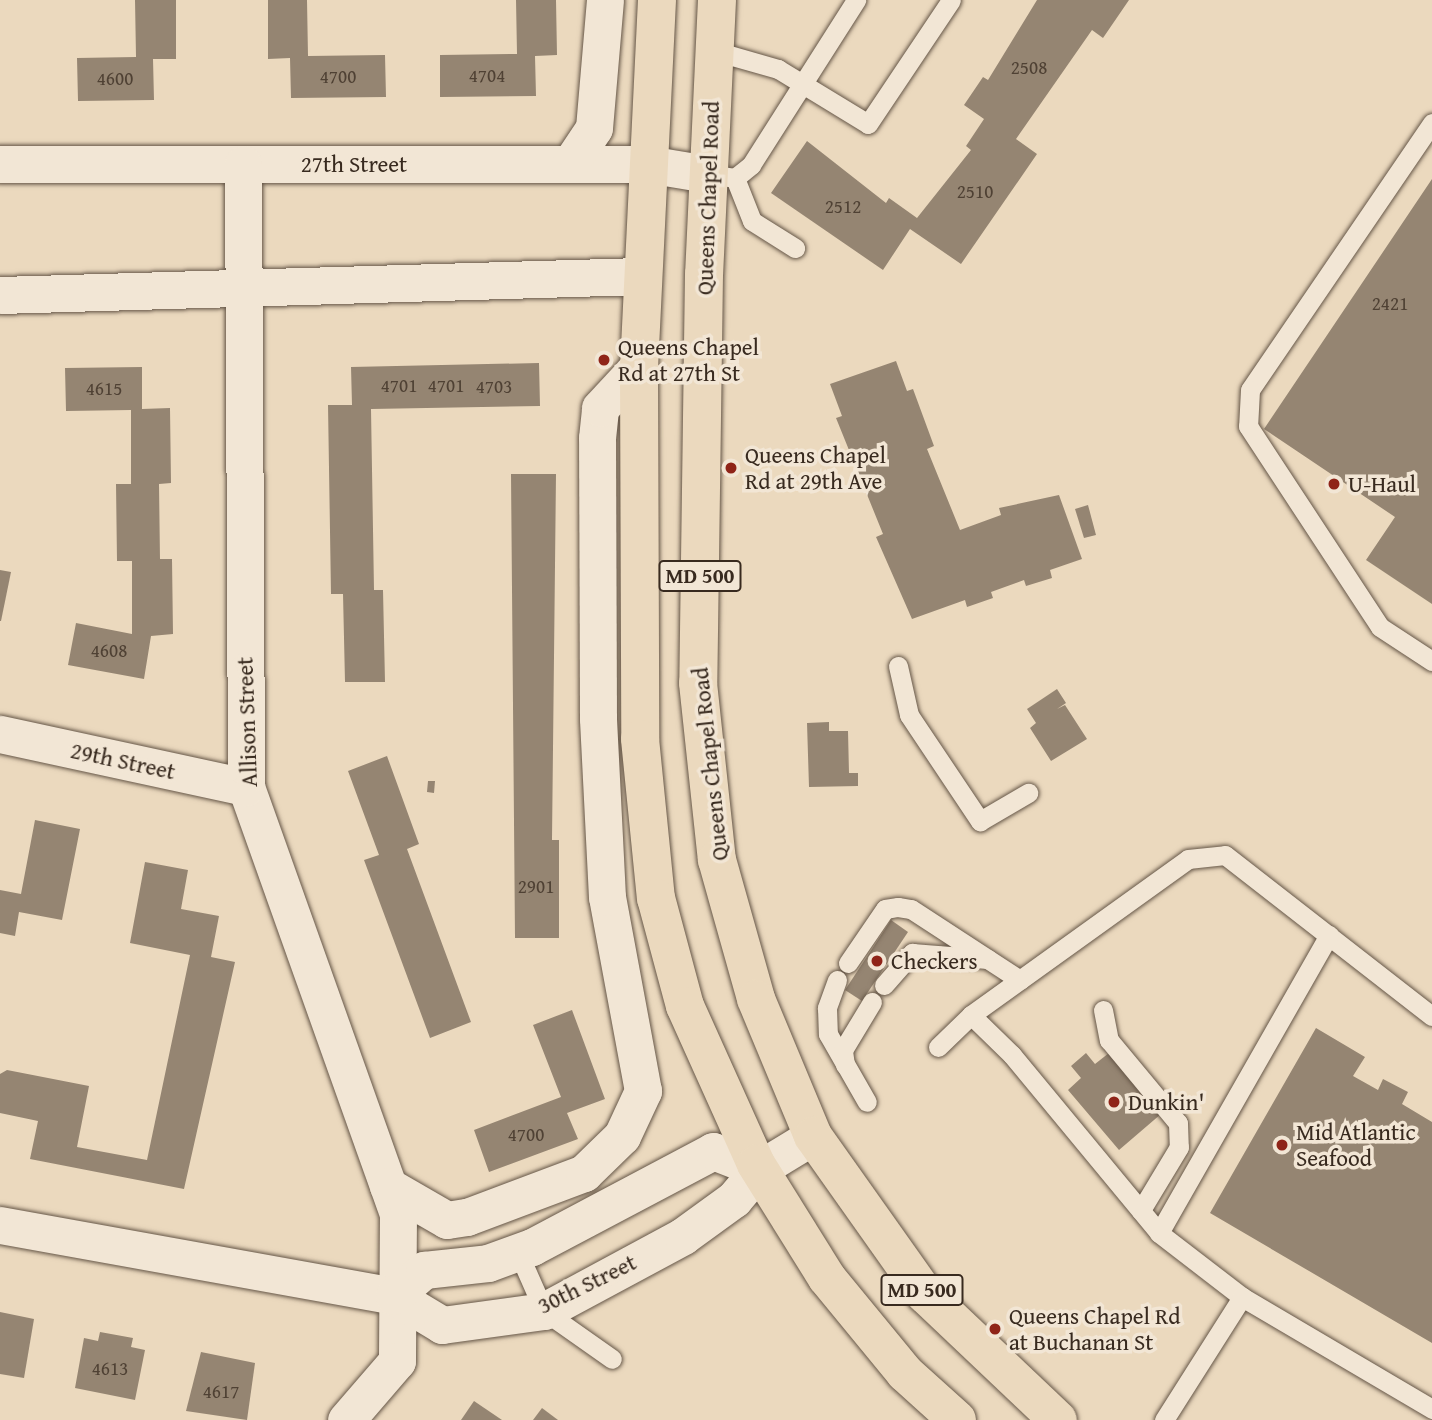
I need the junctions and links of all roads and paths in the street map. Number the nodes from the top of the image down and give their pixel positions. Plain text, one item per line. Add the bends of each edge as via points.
1 (605, 0) edge
2 (657, 0) edge
3 (717, 0) edge
4 (856, 0) edge
5 (951, 0) edge
6 (715, 51) junction
7 (804, 81) junction
8 (1432, 123) edge
9 (0, 164) edge
10 (243, 164) junction
11 (570, 164) junction
12 (647, 164) junction
13 (721, 176) junction
14 (795, 248) dead end
15 (640, 276) junction
16 (241, 283) junction
17 (0, 295) edge
18 (639, 366) junction
19 (1432, 661) edge
20 (898, 666) dead end
21 (0, 734) edge
22 (246, 787) junction
23 (1027, 793) dead end
24 (1329, 935) junction
25 (988, 959) junction
26 (848, 963) dead end
27 (837, 980) dead end
28 (1020, 980) junction
29 (884, 985) dead end
30 (872, 1002) dead end
31 (1103, 1010) dead end
32 (971, 1015) junction
33 (1432, 1016) edge
34 (938, 1047) dead end
35 (845, 1066) junction
36 (867, 1102) dead end
37 (813, 1136) junction
38 (759, 1169) junction
39 (388, 1186) junction
40 (1141, 1210) junction
41 (0, 1225) edge
42 (1159, 1233) junction
43 (518, 1252) junction
44 (394, 1296) junction
45 (1242, 1297) junction
46 (544, 1311) junction
47 (612, 1359) dead end
48 (1432, 1409) edge
49 (346, 1420) edge
50 (957, 1420) edge
51 (1058, 1420) edge
52 (1164, 1420) edge

1 - 11 street via 594,128
2 - 12 main road, MD 500
3 - 6 main road, Queens Chapel Road / MD 500
4 - 7 lane
5 - 7 lane via 868,124
6 - 7 lane
6 - 13 main road, Queens Chapel Road / MD 500
7 - 13 lane via 751,165
8 - 19 lane via 1250,390 1248,426 1380,627
9 - 10 street, 27th Street
10 - 11 street, 27th Street
10 - 16 street, Allison Street
11 - 12 street, 27th Street
12 - 13 street, 27th Street
12 - 15 main road, MD 500
13 - 14 lane via 752,221
13 - 37 main road, Queens Chapel Road / MD 500 via 698,683 717,860 756,999
15 - 16 street
15 - 18 main road, MD 500
16 - 17 street
16 - 22 street, Allison Street
18 - 38 main road, MD 500 via 640,739 656,898 685,1006
18 - 39 street via 600,408 598,692 607,897 643,1091 622,1136 584,1173 467,1217 446,1220
20 - 23 lane via 909,715 980,821
21 - 22 street, 29th Street
22 - 39 street, Allison Street
24 - 28 lane via 1225,855 1188,859
24 - 33 lane
24 - 42 lane
25 - 26 lane via 898,907 886,909
25 - 28 lane
25 - 29 lane via 912,953
27 - 35 lane via 827,1008 828,1034
28 - 32 lane
30 - 35 lane via 843,1050
31 - 40 lane via 1109,1040 1178,1123 1179,1147
32 - 34 lane
32 - 40 lane via 1012,1055
35 - 36 lane
37 - 38 street, 30th Street
37 - 51 main road, Queens Chapel Road / MD 500 via 925,1294
38 - 43 street via 713,1151
38 - 46 street, 30th Street via 734,1199 683,1236
38 - 50 main road, MD 500 via 827,1278 905,1373
39 - 44 street, Allison Street via 398,1213
40 - 42 lane
41 - 44 street, 30th Street
42 - 45 lane
43 - 44 street via 488,1263 424,1270
43 - 46 lane
44 - 46 street, 30th Street via 443,1325
44 - 49 street, Allison Street via 397,1361
45 - 48 lane
45 - 52 lane
46 - 47 lane

